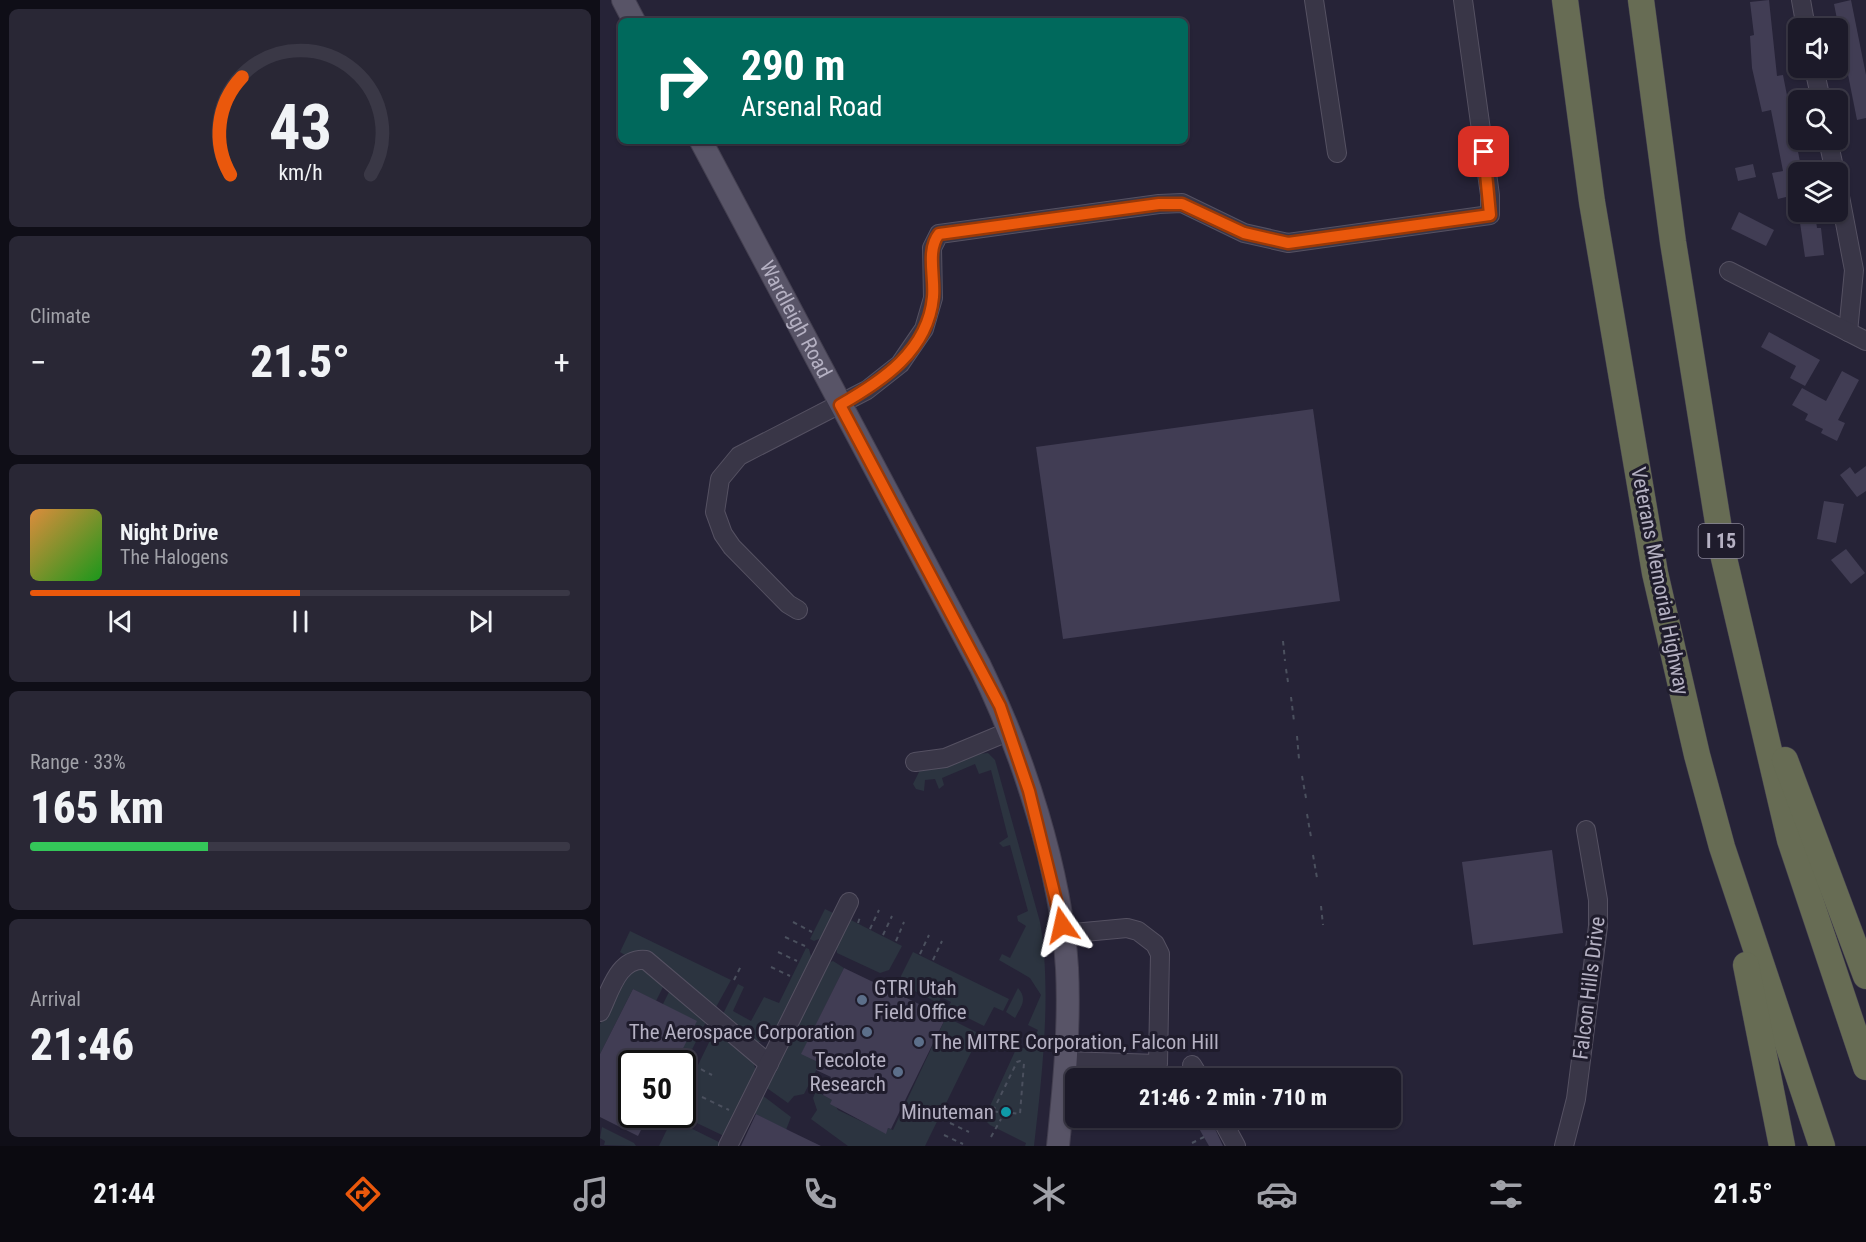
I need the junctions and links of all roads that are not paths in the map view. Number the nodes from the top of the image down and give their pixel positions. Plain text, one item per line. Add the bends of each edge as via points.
1 (623, 0) edge
2 (1314, 0) edge
3 (1463, 0) edge
4 (1565, 0) edge
5 (1641, 0) edge
6 (1801, 0) edge
7 (632, 18) edge
8 (1804, 18) edge
9 (703, 144) edge
10 (1337, 153) dead end
11 (1845, 222) edge
12 (1729, 271) dead end
13 (1848, 332) junction
14 (1866, 341) edge
15 (840, 405) junction
16 (798, 610) dead end
17 (1746, 655) junction
18 (1010, 731) junction
19 (915, 762) dead end
20 (1586, 830) dead end
21 (1722, 847) junction
22 (849, 902) dead end
23 (1063, 934) junction
24 (1866, 976) edge
25 (600, 1012) edge
26 (1065, 1061) junction
27 (769, 1064) junction
28 (1866, 1067) edge
29 (1226, 1128) edge
30 (728, 1146) edge
31 (1058, 1146) edge
32 (1236, 1146) edge
33 (1564, 1146) edge
34 (1782, 1146) edge
35 (1822, 1146) edge

1 - 7 main road
2 - 10 street
3 - 15 street via 1490,215 1288,243 1244,233 1182,204 1159,204 939,234 932,248 933,298 924,329 896,368
4 - 21 highway, Veterans Memorial Highway via 1592,202 1655,573
5 - 17 highway, I 15 via 1675,254 1723,554
6 - 8 street
9 - 15 main road, Wardleigh Road
11 - 13 street via 1854,270
12 - 13 street
13 - 14 street
15 - 16 street via 739,456 716,490 717,522 732,547
15 - 18 main road, Wardleigh Road via 970,646
17 - 24 highway
17 - 28 highway, I 15 via 1790,840
18 - 19 street via 945,758
18 - 23 main road, Wardleigh Road via 1043,840
20 - 33 street, Falcon Hills Drive via 1598,900 1598,926 1576,1099
21 - 34 highway
21 - 35 highway, Veterans Memorial Highway
22 - 27 street
23 - 26 main road, Wardleigh Road via 1068,988
23 - 26 street via 1127,928 1146,936 1160,954 1158,1064
25 - 27 street via 624,966 634,960 646,960
26 - 31 main road, Wardleigh Road
27 - 30 street
29 - 32 street

